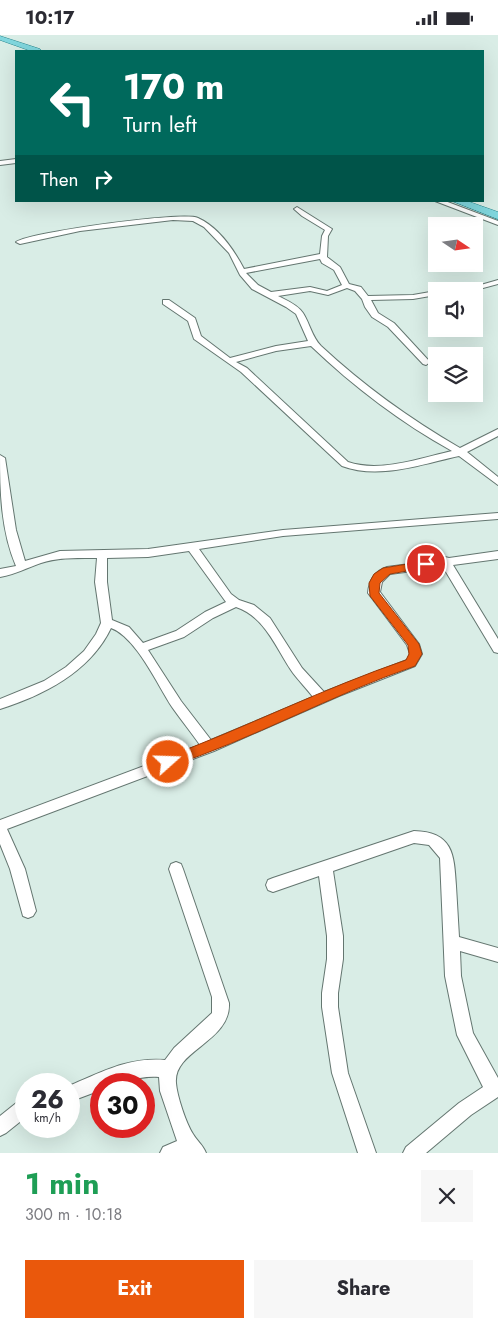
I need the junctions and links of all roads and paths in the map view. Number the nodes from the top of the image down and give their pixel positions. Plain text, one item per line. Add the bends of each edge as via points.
1 (0, 38) edge
2 (33, 50) edge
3 (15, 161) edge
4 (0, 163) edge
5 (441, 202) edge
6 (460, 202) edge
7 (297, 209) dead end
8 (498, 216) edge
9 (498, 223) edge
10 (20, 242) dead end
11 (323, 256) junction
12 (242, 271) junction
13 (498, 282) edge
14 (346, 286) junction
15 (483, 286) edge
16 (428, 294) edge
17 (269, 295) junction
18 (366, 298) junction
19 (166, 302) dead end
20 (313, 343) junction
21 (229, 361) junction
22 (426, 362) dead end
23 (498, 432) edge
24 (458, 453) junction
25 (0, 458) edge
26 (498, 482) edge
27 (498, 516) edge
28 (193, 548) junction
29 (498, 555) edge
30 (102, 556) junction
31 (445, 561) junction
32 (22, 566) junction
33 (0, 573) edge
34 (235, 603) junction
35 (107, 623) junction
36 (141, 647) junction
37 (498, 649) edge
38 (323, 699) junction
39 (0, 701) edge
40 (209, 747) junction
41 (0, 828) edge
42 (325, 866) junction
43 (176, 869) dead end
44 (273, 885) dead end
45 (28, 911) dead end
46 (452, 942) junction
47 (498, 955) edge
48 (170, 1069) junction
49 (496, 1089) edge
50 (80, 1090) edge
51 (15, 1114) edge
52 (0, 1127) edge
53 (193, 1149) edge
54 (169, 1153) edge
55 (367, 1153) edge
56 (412, 1153) edge

1 - 2 main road
3 - 4 street
5 - 9 street
6 - 8 main road
7 - 11 street via 329,229
10 - 12 street via 80,229 188,217 206,226 226,245
11 - 12 street
11 - 14 street via 337,269
12 - 17 street via 248,281
13 - 15 street
14 - 17 street via 328,293 310,289
14 - 18 street via 358,289
16 - 18 street
17 - 20 street via 299,313
18 - 22 street via 375,315 391,325
19 - 21 street via 192,320 197,337
20 - 21 street
20 - 24 street via 371,394
21 - 24 street via 260,384 345,464 356,468 388,468
23 - 24 street
24 - 26 street via 470,458
25 - 32 street via 17,559
27 - 28 street via 283,533
28 - 30 street
28 - 34 street via 227,597
29 - 31 street
30 - 32 street via 60,555
30 - 35 street via 101,582
31 - 37 street
31 - 38 street via 387,571 374,583 374,593 414,644 416,654 411,663 375,675
32 - 33 street
34 - 36 street via 180,633
34 - 38 street via 250,608 266,621 298,671
35 - 36 street via 125,630
35 - 39 street via 88,654 70,670 48,684
36 - 40 street
38 - 40 street
40 - 41 street via 40,809
41 - 45 street via 13,853
42 - 44 street
42 - 46 street via 414,837 427,837 440,843 447,857
42 - 55 street via 336,959 330,1007 340,1073
43 - 48 street via 222,1009 218,1020 182,1052
46 - 47 street
46 - 49 street via 453,976 465,1035
48 - 50 street via 147,1067
48 - 53 street via 167,1080 181,1133
49 - 56 street via 465,1109
51 - 52 street
53 - 54 street

